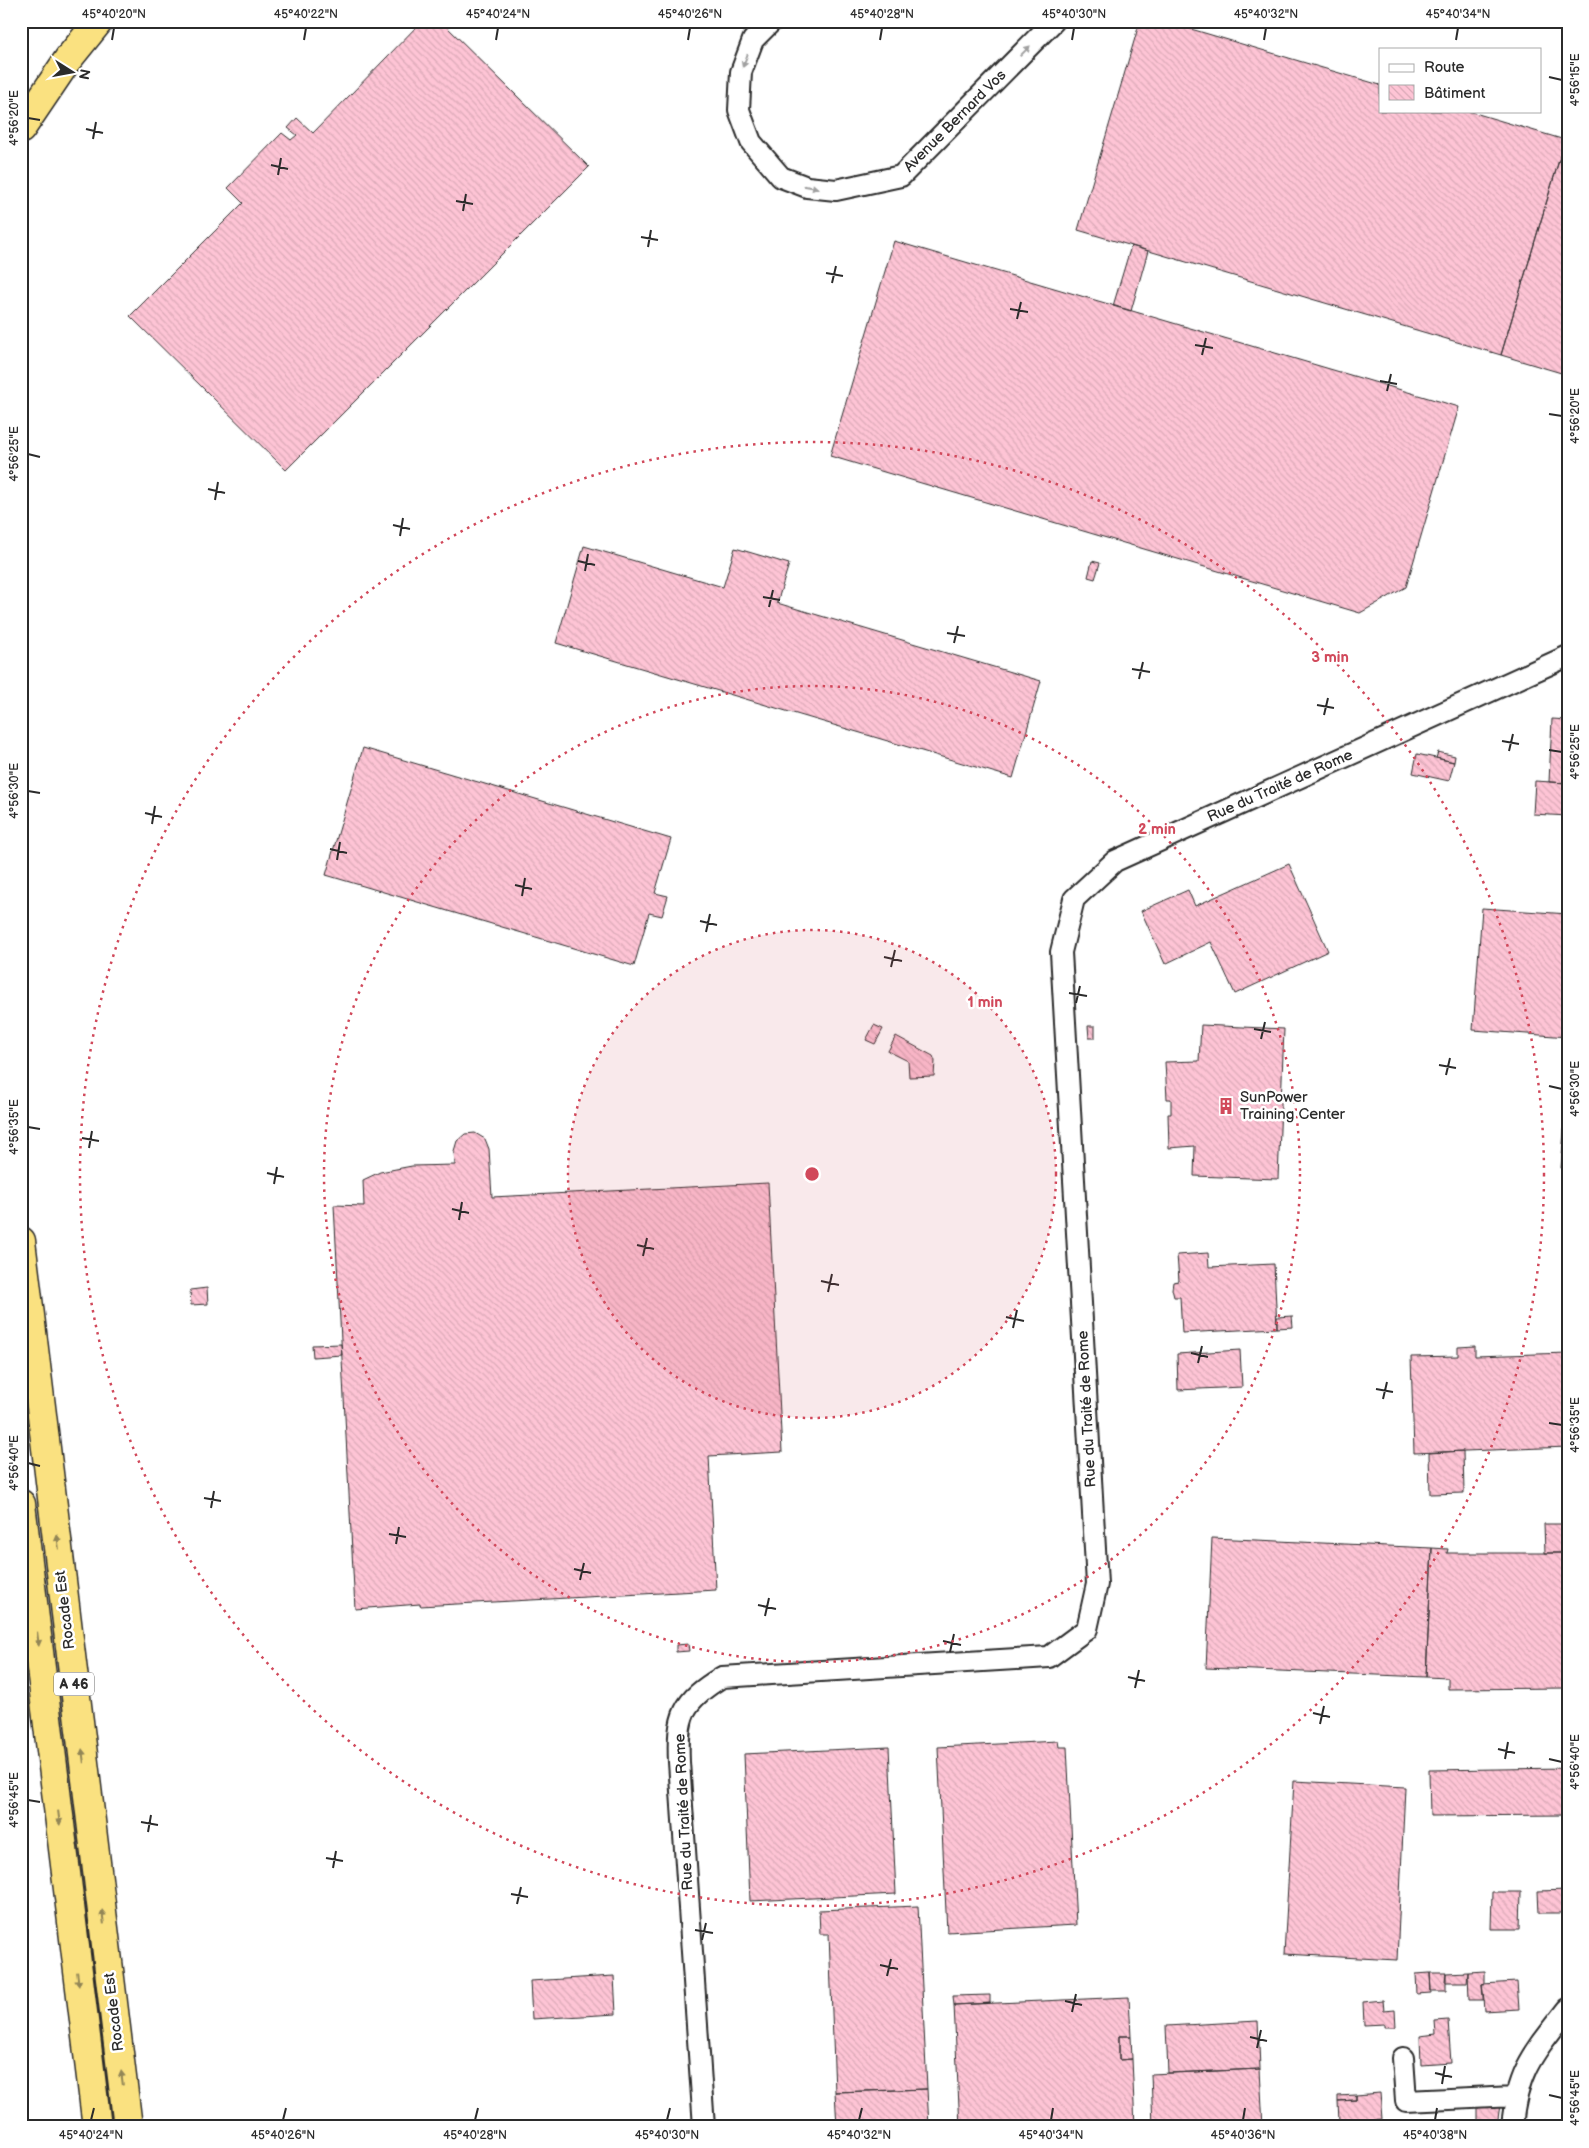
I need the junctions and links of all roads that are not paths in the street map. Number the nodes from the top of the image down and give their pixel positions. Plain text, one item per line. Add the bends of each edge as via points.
1 (99, 21) edge
2 (772, 21) edge
3 (1054, 21) edge
4 (21, 129) edge
5 (1568, 656) edge
6 (21, 1241) edge
7 (21, 1504) edge
8 (1568, 2009) edge
9 (1403, 2058) dead end
10 (1515, 2096) junction
11 (96, 2127) edge
12 (128, 2127) edge
13 (704, 2127) edge
14 (1512, 2127) edge

1 - 4 highway via 69,58
2 -> 3 street, Avenue Bernard Vos via 753,40 741,72 740,110 750,142 781,178 807,187 836,190 901,176
5 - 13 street, Rue du Traité de Rome via 1115,861 1074,899 1060,952 1096,1584 1087,1629 1049,1658 722,1677 702,1689 685,1708 678,1732 679,1762
12 -> 6 highway, Rocade Est / A 46
7 -> 11 highway, Rocade Est / A 46
8 - 10 street via 1536,2050
9 - 10 street via 1406,2100
10 - 14 street

